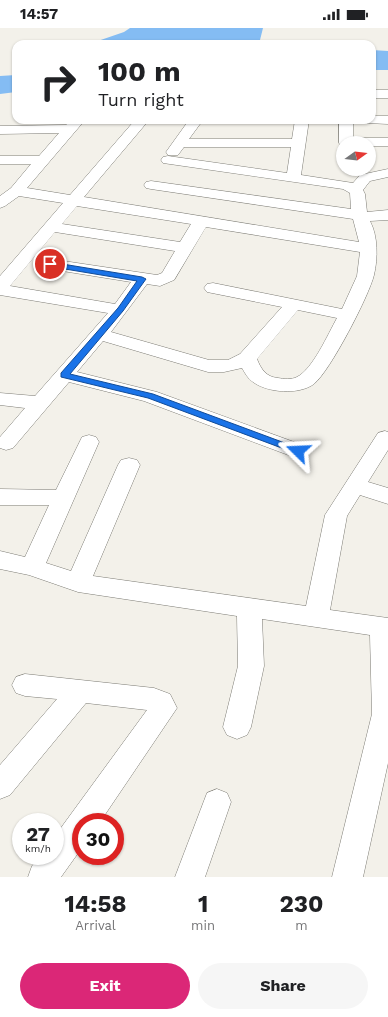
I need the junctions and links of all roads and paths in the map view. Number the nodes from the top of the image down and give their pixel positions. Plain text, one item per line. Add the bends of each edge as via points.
1 (376, 94) edge
2 (388, 94) edge
3 (376, 120) edge
4 (388, 120) edge
5 (139, 124) edge
6 (193, 124) edge
7 (301, 124) edge
8 (346, 124) edge
9 (73, 125) edge
10 (0, 130) edge
11 (346, 136) edge
12 (376, 142) edge
13 (388, 142) edge
14 (180, 143) junction
15 (298, 143) junction
16 (0, 160) edge
17 (44, 160) junction
18 (168, 160) junction
19 (388, 173) edge
20 (292, 178) junction
21 (348, 181) edge
22 (16, 191) junction
23 (75, 200) junction
24 (0, 203) edge
25 (388, 215) edge
26 (360, 216) junction
27 (201, 221) junction
28 (52, 227) junction
29 (185, 248) junction
30 (367, 248) junction
31 (50, 264) dead end
32 (142, 279) junction
33 (213, 288) dead end
34 (0, 289) edge
35 (293, 305) junction
36 (120, 310) junction
37 (347, 315) junction
38 (100, 334) junction
39 (247, 358) junction
40 (64, 375) junction
41 (0, 399) edge
42 (40, 403) junction
43 (386, 438) dead end
44 (89, 442) dead end
45 (6, 443) dead end
46 (298, 451) dead end
47 (129, 465) dead end
48 (355, 485) junction
49 (388, 496) edge
50 (0, 497) edge
51 (64, 498) junction
52 (0, 560) edge
53 (32, 567) junction
54 (78, 583) junction
55 (249, 608) junction
56 (316, 618) junction
57 (385, 628) edge
58 (25, 684) dead end
59 (80, 691) junction
60 (387, 714) edge
61 (237, 727) dead end
62 (0, 786) edge
63 (217, 802) dead end
64 (89, 813) edge
65 (72, 837) edge
66 (43, 877) edge
67 (190, 877) edge
68 (347, 877) edge

1 - 2 street
3 - 4 street
5 - 23 street
6 - 14 street
7 - 15 street
8 - 11 street
9 - 10 street
9 - 17 street
12 - 13 street
14 - 15 street
14 - 18 street
15 - 20 street
16 - 17 street
17 - 22 street
18 - 20 street
18 - 26 street via 147,191
19 - 21 street
20 - 21 street
21 - 26 street
22 - 23 street
22 - 24 street
23 - 27 street
23 - 28 street
25 - 26 street
26 - 30 street
27 - 29 street
27 - 30 street
28 - 29 street
28 - 34 street
29 - 32 street via 164,279
30 - 37 street via 365,277
31 - 32 street
32 - 36 street
33 - 35 street
34 - 36 street
35 - 37 street
35 - 39 street
36 - 38 street
37 - 39 street via 314,374 301,383 289,385 261,380 253,374
38 - 39 street via 208,366 232,366
38 - 40 street
40 - 42 street
40 - 46 street via 150,396
41 - 42 street
42 - 45 street
43 - 48 street
44 - 51 street
47 - 54 street
48 - 49 street
48 - 56 street via 336,515
50 - 51 street
51 - 53 street
52 - 53 street
53 - 54 street
54 - 55 street
55 - 56 street
55 - 61 street via 252,666
56 - 57 street
57 - 60 street
58 - 59 street
59 - 62 street
59 - 64 street via 154,698 161,702 164,708
60 - 68 street
63 - 67 street
65 - 66 street

